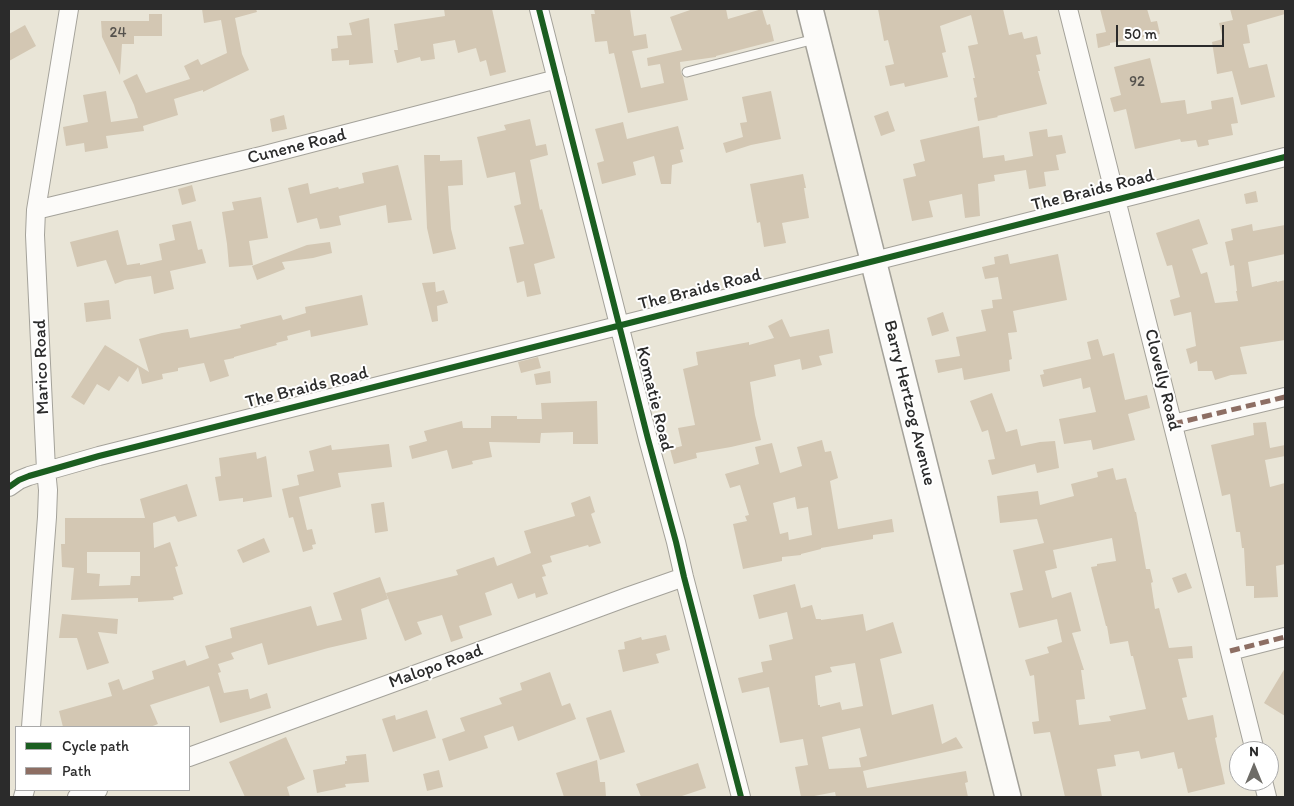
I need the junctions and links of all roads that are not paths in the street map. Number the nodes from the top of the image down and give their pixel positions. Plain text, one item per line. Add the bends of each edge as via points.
1 (69, 9) edge
2 (539, 9) edge
3 (810, 9) edge
4 (1068, 9) edge
5 (817, 38) junction
6 (687, 72) dead end
7 (557, 79) junction
8 (1285, 157) edge
9 (1116, 200) junction
10 (36, 210) junction
11 (873, 262) junction
12 (620, 326) junction
13 (1285, 397) edge
14 (1173, 424) junction
15 (46, 470) junction
16 (9, 487) edge
17 (684, 577) junction
18 (1285, 637) edge
19 (1230, 651) junction
20 (31, 726) edge
21 (1252, 741) edge
22 (190, 757) edge
23 (95, 791) edge
24 (77, 797) edge
25 (741, 797) edge
26 (1008, 797) edge

1 - 10 street, Marico Road
2 - 7 street, Komatie Road
3 - 5 main road, Barry Hertzog Avenue
4 - 9 street, Clovelly Road
5 - 6 lane
5 - 11 main road, Barry Hertzog Avenue
7 - 10 street, Cunene Road
7 - 12 street, Komatie Road
8 - 9 street, The Braids Road
9 - 11 street, The Braids Road
9 - 14 street, Clovelly Road
10 - 15 street, Marico Road
11 - 12 street, The Braids Road
11 - 26 main road, Barry Hertzog Avenue
12 - 15 street, The Braids Road
12 - 17 street, Komatie Road
13 - 14 street
14 - 19 street, Clovelly Road
15 - 16 street, The Braids Road
15 - 20 street, Marico Road via 47,517
17 - 22 street, Malopo Road
17 - 25 street, Komatie Road
18 - 19 street
19 - 21 street, Clovelly Road
23 - 24 street

